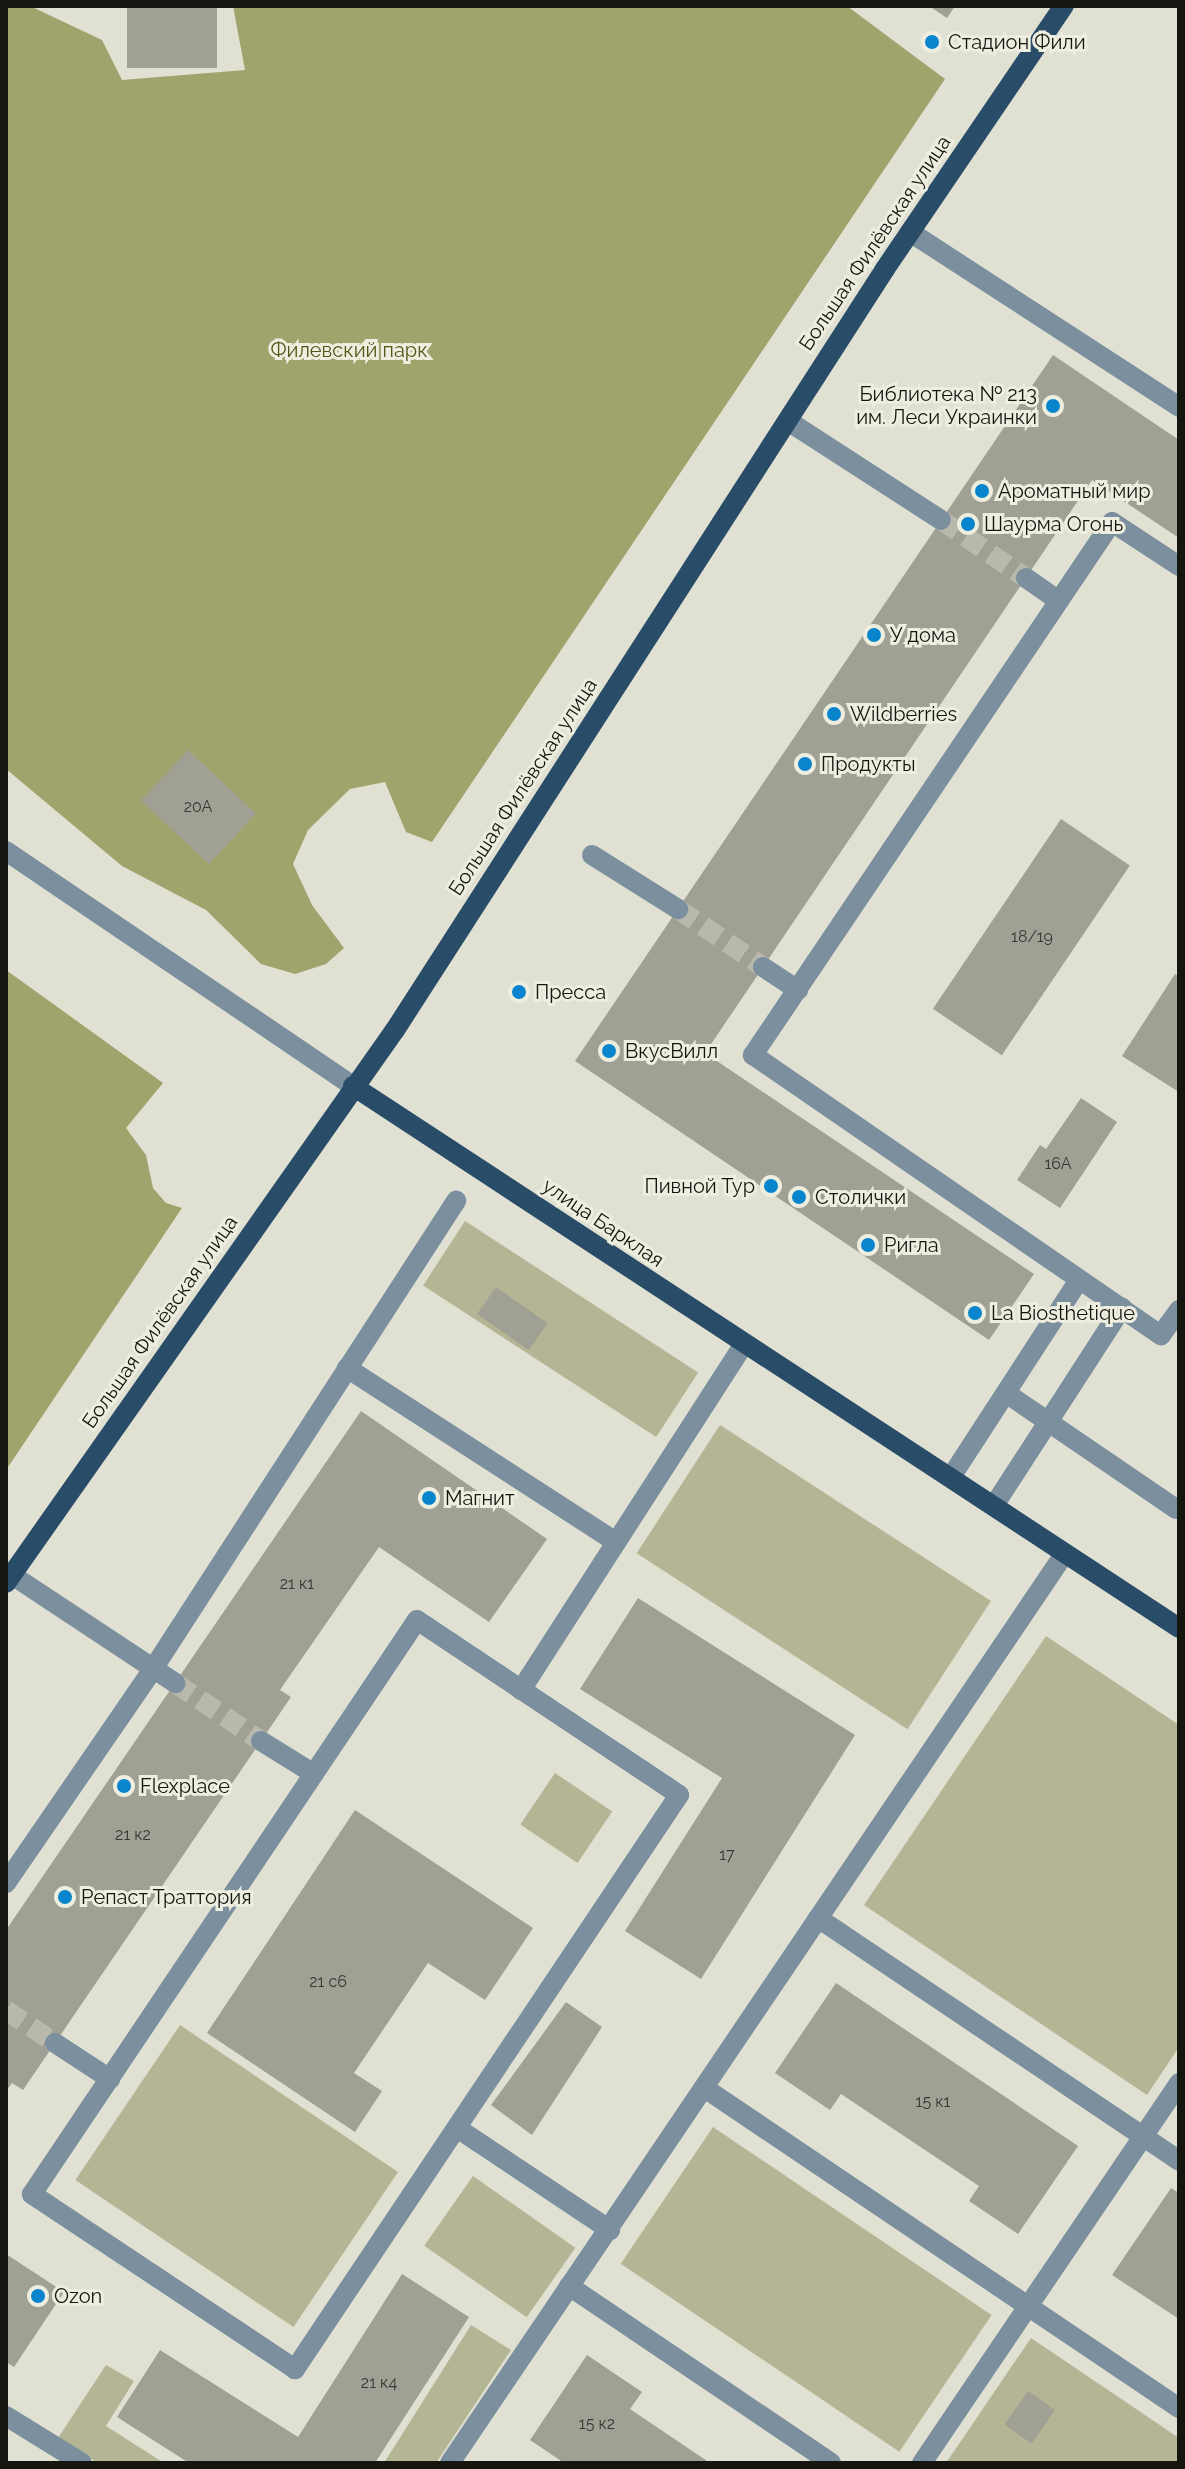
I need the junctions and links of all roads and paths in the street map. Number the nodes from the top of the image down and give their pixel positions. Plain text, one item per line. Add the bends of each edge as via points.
1 (1064, 6) edge
2 (910, 232) junction
3 (1179, 407) edge
4 (788, 421) junction
5 (941, 520) tunnel mouth
6 (1179, 566) edge
7 (1026, 578) tunnel mouth
8 (1059, 601) junction
9 (6, 851) edge
10 (592, 855) dead end
11 (678, 909) tunnel mouth
12 (763, 967) tunnel mouth
13 (798, 990) junction
14 (353, 1086) junction
15 (456, 1201) dead end
16 (1079, 1280) junction
17 (1122, 1308) junction
18 (1179, 1310) edge
19 (743, 1345) junction
20 (347, 1368) junction
21 (1006, 1393) junction
22 (1049, 1422) junction
23 (951, 1477) junction
24 (995, 1504) junction
25 (1176, 1509) dead end
26 (616, 1542) junction
27 (1065, 1553) junction
28 (9, 1579) edge
29 (1179, 1628) edge
30 (153, 1669) junction
31 (175, 1683) tunnel mouth
32 (521, 1690) junction
33 (261, 1741) tunnel mouth
34 (314, 1774) junction
35 (6, 1883) edge
36 (818, 1918) junction
37 (55, 2043) tunnel mouth
38 (110, 2079) junction
39 (1179, 2083) edge
40 (706, 2089) junction
41 (457, 2128) junction
42 (1143, 2136) junction
43 (1179, 2161) edge
44 (610, 2230) junction
45 (569, 2286) junction
46 (1028, 2306) junction
47 (1179, 2408) edge
48 (6, 2416) edge
49 (82, 2463) edge
50 (450, 2463) edge
51 (831, 2463) edge
52 (922, 2463) edge

1 - 2 main road, Большая Филёвская улица
2 - 3 street
2 - 4 main road, Большая Филёвская улица
4 - 5 street
4 - 14 main road, Большая Филёвская улица via 395,1030
6 - 8 street via 1112,522
7 - 8 street
8 - 13 street
9 - 14 street, улица Барклая
10 - 11 street
12 - 13 street
13 - 16 street via 753,1055
14 - 19 main road, улица Барклая
14 - 28 main road, Большая Филёвская улица
15 - 20 street
16 - 17 street
16 - 21 street
17 - 18 street via 1161,1335
17 - 22 street
19 - 23 main road, улица Барклая
19 - 26 street
20 - 26 street
20 - 30 street
21 - 22 street
21 - 23 street
22 - 24 street
22 - 25 street
23 - 24 main road, улица Барклая
24 - 27 main road, улица Барклая
26 - 32 street
27 - 29 main road, улица Барклая
27 - 36 street
28 - 30 street
30 - 31 street
30 - 35 street
32 - 34 street via 417,1620
32 - 41 street via 679,1795
33 - 34 street
34 - 38 street
36 - 40 street
36 - 42 street
37 - 38 street
38 - 41 street via 32,2194 295,2369
39 - 42 street
40 - 44 street
40 - 46 street
41 - 44 street
42 - 43 street
42 - 46 street
44 - 45 street
45 - 50 street
45 - 51 street
46 - 47 street
46 - 52 street
48 - 49 street

